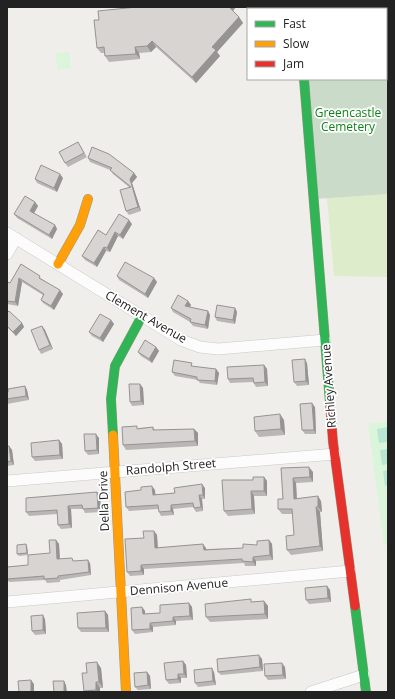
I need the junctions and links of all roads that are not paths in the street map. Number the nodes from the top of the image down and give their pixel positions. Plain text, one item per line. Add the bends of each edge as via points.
1 (304, 80) edge
2 (88, 199) dead end
3 (12, 236) edge
4 (7, 254) edge
5 (58, 264) junction
6 (142, 316) junction
7 (325, 340) junction
8 (334, 454) junction
9 (115, 472) junction
10 (7, 481) edge
11 (350, 571) junction
12 (120, 592) junction
13 (7, 602) edge
14 (364, 675) junction
15 (126, 692) edge
16 (311, 692) edge
17 (366, 692) edge

1 - 7 street, Richley Avenue
2 - 5 street via 76,234
3 - 4 street
3 - 5 street, Clement Avenue
5 - 6 street, Clement Avenue
6 - 7 street, Clement Avenue via 181,340 209,348 227,349
6 - 9 street, Della Drive via 115,366 111,399
7 - 8 street, Richley Avenue
8 - 9 street, Randolph Street
8 - 11 street, Richley Avenue
9 - 10 street, Randolph Street
9 - 12 street, Della Drive
11 - 12 street, Dennison Avenue
11 - 14 street, Richley Avenue
12 - 13 street, Dennison Avenue
12 - 15 street, Della Drive
14 - 16 street
14 - 17 street, Richley Avenue

